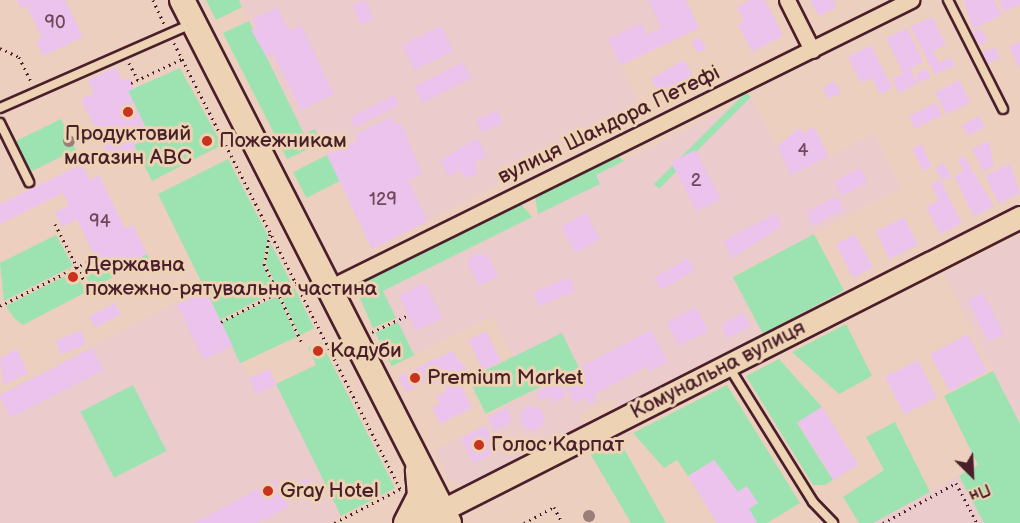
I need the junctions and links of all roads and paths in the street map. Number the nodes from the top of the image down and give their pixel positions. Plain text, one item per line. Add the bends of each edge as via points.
1 (153, 0) edge
2 (182, 0) edge
3 (787, 0) edge
4 (911, 0) edge
5 (948, 0) edge
6 (193, 23) junction
7 (169, 33) junction
8 (0, 48) edge
9 (812, 50) junction
10 (124, 52) junction
11 (182, 59) junction
12 (138, 80) junction
13 (131, 83) dead end
14 (35, 90) junction
15 (0, 108) edge
16 (1003, 109) dead end
17 (0, 123) edge
18 (28, 182) dead end
19 (1020, 217) edge
20 (55, 224) dead end
21 (270, 233) junction
22 (95, 258) dead end
23 (77, 267) junction
24 (296, 283) junction
25 (327, 289) junction
26 (278, 293) junction
27 (92, 296) dead end
28 (0, 306) edge
29 (408, 315) dead end
30 (221, 322) dead end
31 (368, 334) dead end
32 (302, 343) dead end
33 (727, 365) junction
34 (417, 462) junction
35 (446, 517) edge
36 (334, 523) edge
37 (406, 523) edge
38 (417, 523) edge
39 (524, 523) edge
40 (562, 523) edge
41 (833, 523) edge
42 (883, 523) edge
43 (977, 523) edge

1 - 7 path
2 - 6 main road
3 - 9 street
4 - 9 street, вулиця Шандора Петефі
5 - 16 lane
6 - 7 lane
6 - 25 main road
7 - 10 lane
7 - 11 path
8 - 14 path via 19,57
9 - 25 street, вулиця Шандора Петефі
10 - 12 path
10 - 14 lane
11 - 12 path
11 - 21 path
12 - 13 path
14 - 15 lane
17 - 18 lane
19 - 33 main road, Комунальна вулиця
20 - 23 path
21 - 24 path
21 - 26 path via 264,264
22 - 23 path
23 - 27 path
23 - 28 path
24 - 26 path
24 - 36 path via 400,489
25 - 34 main road
26 - 30 path
26 - 32 path
29 - 31 path
33 - 35 main road, Комунальна вулиця
33 - 41 lane via 813,502
34 - 35 main road
34 - 37 main road via 420,495
35 - 38 main road, Комунальна вулиця
39 - 40 path via 554,507
42 - 43 path via 956,483

